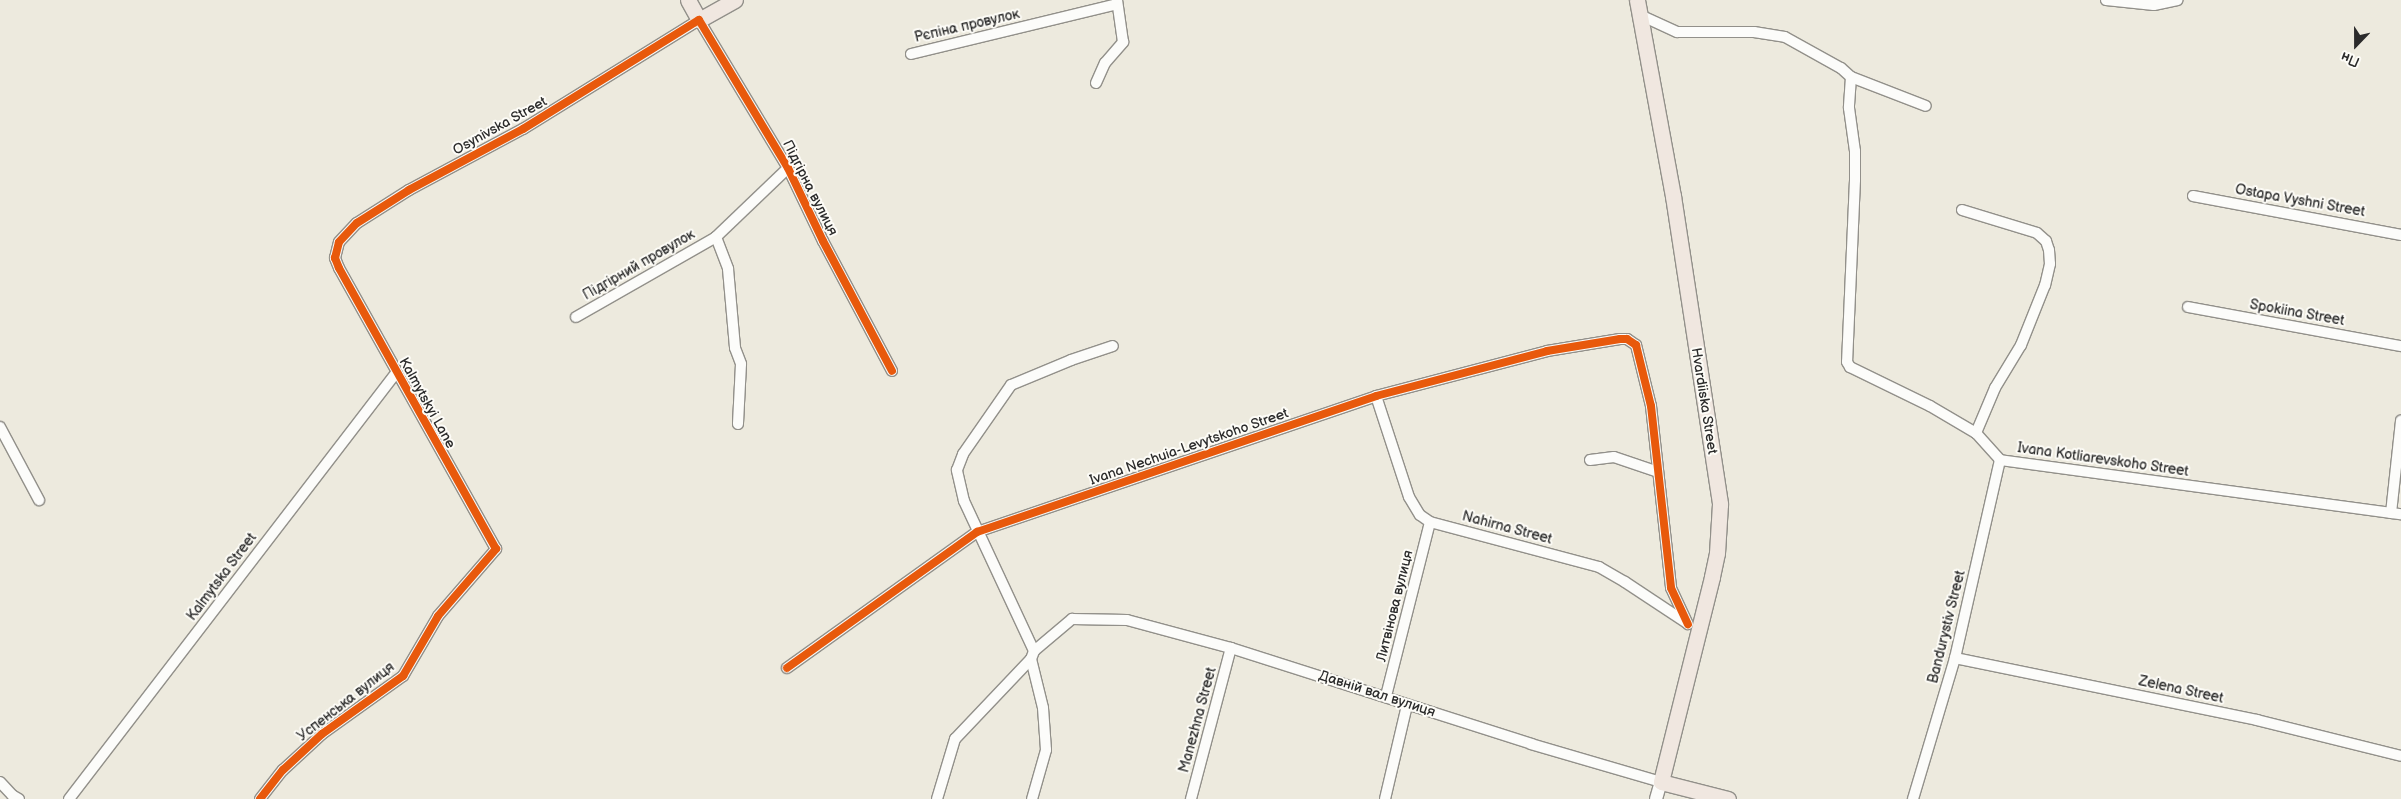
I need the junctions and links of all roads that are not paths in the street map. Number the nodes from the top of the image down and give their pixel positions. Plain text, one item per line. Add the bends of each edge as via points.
1 (688, 0) edge
2 (735, 0) edge
3 (1637, 0) edge
4 (2106, 0) edge
5 (2177, 0) edge
6 (1117, 2) edge
7 (1640, 15) junction
8 (699, 20) junction
9 (910, 54) dead end
10 (1851, 77) junction
11 (1096, 83) dead end
12 (1926, 106) dead end
13 (788, 168) junction
14 (2193, 196) dead end
15 (1962, 210) dead end
16 (2401, 235) edge
17 (716, 237) junction
18 (339, 268) joint
19 (2188, 308) dead end
20 (576, 318) dead end
21 (1113, 346) dead end
22 (2401, 346) edge
23 (892, 371) dead end
24 (396, 373) junction
25 (1376, 396) junction
26 (2401, 421) edge
27 (738, 424) dead end
28 (0, 428) edge
29 (1976, 433) junction
30 (1590, 460) dead end
31 (2000, 460) junction
32 (1658, 472) junction
33 (38, 500) dead end
34 (2396, 513) edge
35 (1430, 522) junction
36 (977, 532) junction
37 (496, 549) joint
38 (1693, 627) junction
39 (1231, 648) junction
40 (1032, 655) junction
41 (1955, 658) junction
42 (787, 668) dead end
43 (1386, 696) junction
44 (1407, 705) junction
45 (2401, 756) edge
46 (0, 782) edge
47 (1661, 782) junction
48 (19, 799) edge
49 (69, 799) edge
50 (260, 799) edge
51 (937, 799) edge
52 (1032, 799) edge
53 (1191, 799) edge
54 (1384, 799) edge
55 (1656, 799) edge
56 (1728, 799) edge
57 (1913, 799) edge

1 - 8 main road, Підгірна вулиця
2 - 8 main road
3 - 7 main road, Hvardiiska Street
4 - 5 street via 2154,5
6 - 9 street, Рєпіна провулок
6 - 11 street via 1123,42 1105,64
7 - 10 street via 1677,32 1754,32 1785,37 1841,68
7 - 38 main road, Hvardiiska Street via 1717,479 1717,553
8 - 13 street, Підгірна вулиця
8 - 18 street, Osynivska Street via 523,129 409,190 357,223 339,242 335,258
10 - 12 street
10 - 29 street, Ivana Kotliarevskoho Street via 1849,108 1855,180 1847,362 1850,367 1930,406
13 - 17 street, Підгірний провулок
13 - 23 street, Підгірна вулиця
14 - 16 street, Ostapa Vyshni Street
15 - 29 street via 2037,233 2046,241 2050,264 2021,345 1995,388
17 - 20 street, Підгірний провулок
17 - 27 street, Підгірний провулок via 728,269 735,348 741,364
18 - 24 street, Kalmytskyi Lane
19 - 22 street, Spokiina Street
21 - 36 street via 1011,385 963,454 957,470 964,501
24 - 37 street, Kalmytskyi Lane
24 - 49 street, Kalmytska Street
25 - 32 street, Ivana Nechuia-Levytskoho Street via 1547,351 1627,339 1636,346 1651,406
25 - 35 street via 1409,497 1420,516
25 - 36 street, Ivana Nechuia-Levytskoho Street
26 - 34 street
28 - 33 street
29 - 31 street, Ivana Kotliarevskoho Street
30 - 32 street via 1614,457
31 - 34 street, Ivana Kotliarevskoho Street
31 - 41 street, Bandurystiv Street
32 - 38 street via 1671,588
35 - 38 street, Nahirna Street via 1599,567
35 - 43 street, Литвінова вулиця
36 - 40 street
36 - 42 street, Ivana Nechuia-Levytskoho Street
37 - 50 street, Успенська вулиця via 438,616 403,676 322,734 283,770
38 - 47 main road, Hvardiiska Street
39 - 40 street, Давній вал вулиця via 1127,620 1072,619
39 - 43 street, Давній вал вулиця
39 - 53 street, Manezhna Street
40 - 51 street, Давній вал вулиця via 955,739
40 - 52 street via 1046,750
41 - 45 street, Zelena Street via 2258,720
41 - 57 street, Bandurystiv Street
43 - 44 street, Давній вал вулиця
44 - 47 street, Давній вал вулиця
44 - 54 street
46 - 48 street
47 - 55 street, Hvardiiska Street
47 - 56 main road, Давній вал вулиця

